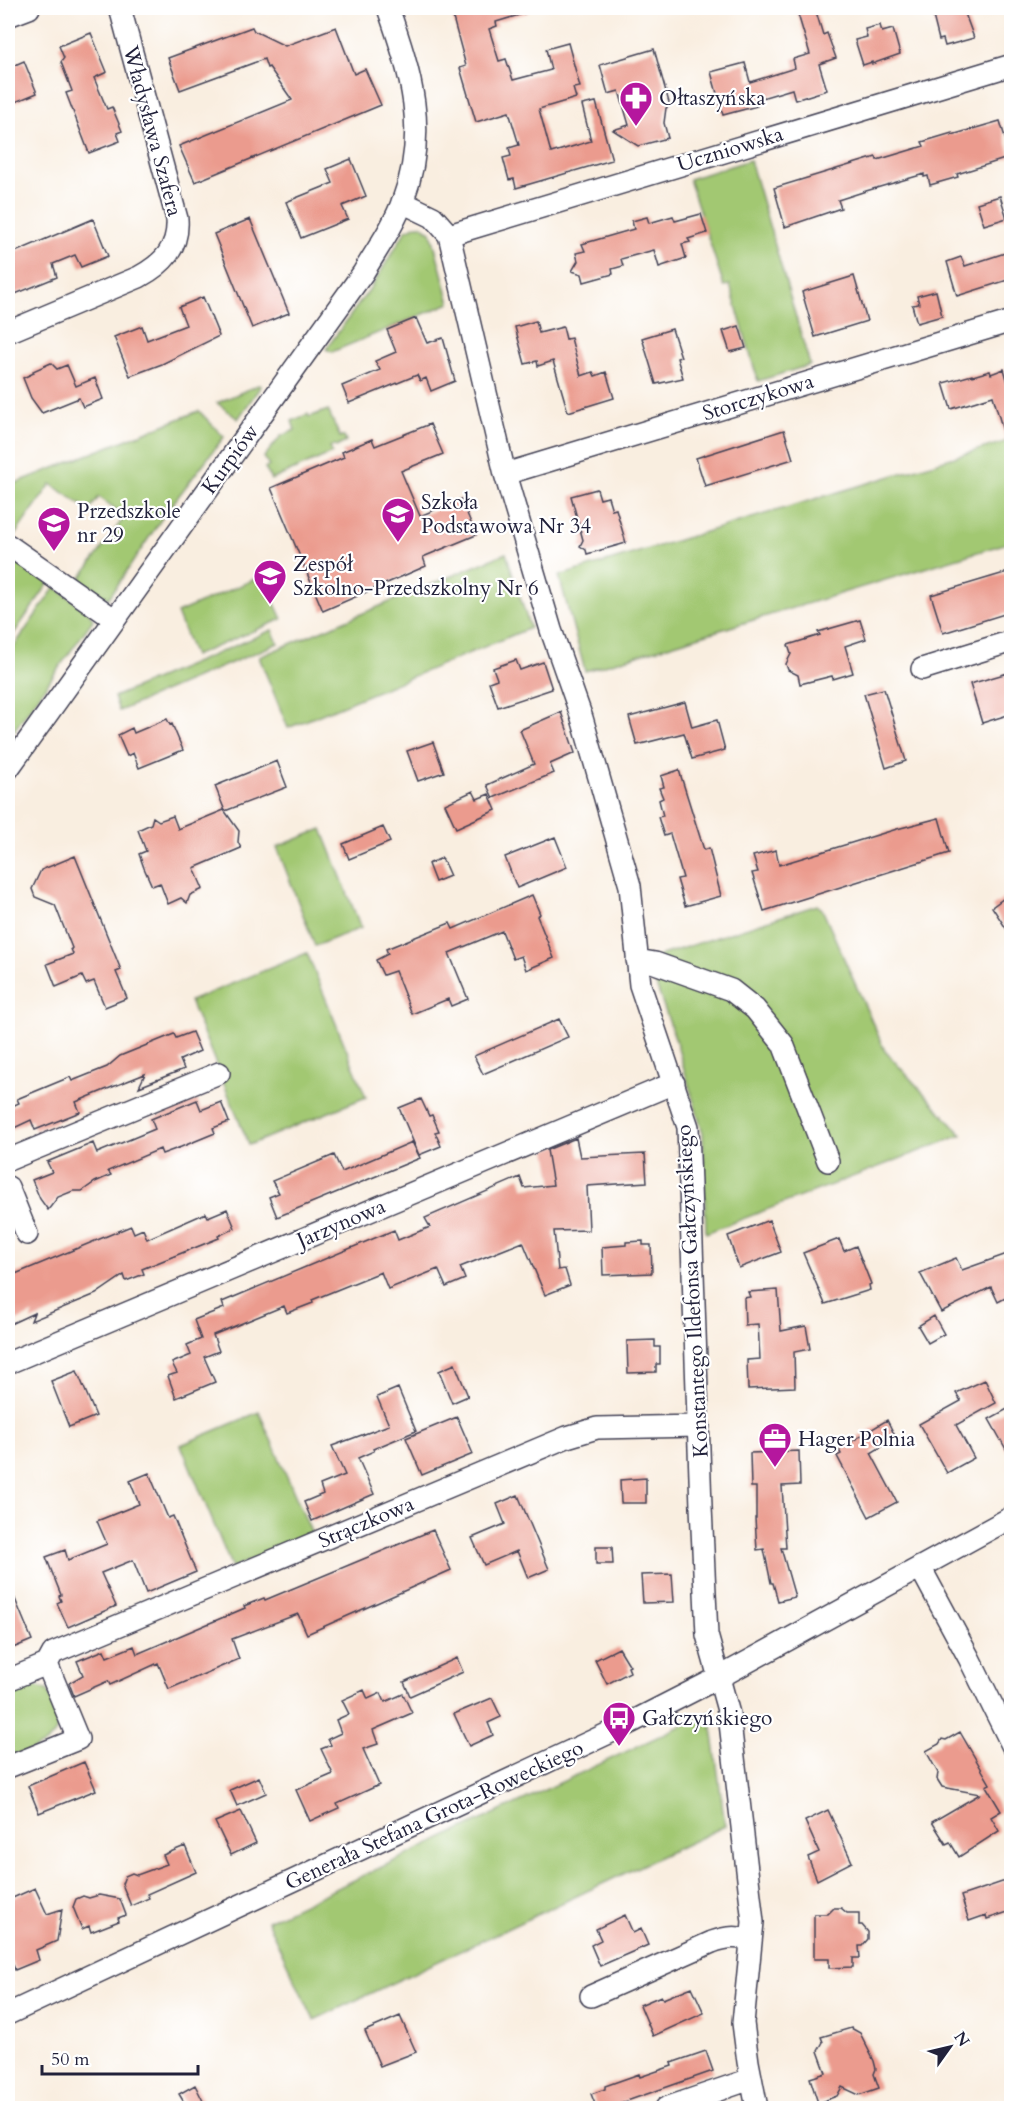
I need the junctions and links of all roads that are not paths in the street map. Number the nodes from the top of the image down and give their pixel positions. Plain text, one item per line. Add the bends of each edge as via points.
1 (29, 8) edge
2 (120, 8) edge
3 (388, 8) edge
4 (8, 16) edge
5 (1011, 65) edge
6 (402, 202) junction
7 (449, 235) junction
8 (1011, 321) edge
9 (8, 332) edge
10 (505, 474) junction
11 (8, 545) edge
12 (114, 619) junction
13 (1011, 641) edge
14 (922, 669) dead end
15 (8, 769) edge
16 (637, 960) junction
17 (219, 1073) dead end
18 (674, 1083) junction
19 (8, 1160) edge
20 (828, 1161) dead end
21 (8, 1187) edge
22 (27, 1234) dead end
23 (8, 1363) edge
24 (699, 1426) junction
25 (1011, 1518) edge
26 (920, 1567) junction
27 (47, 1664) junction
28 (718, 1678) junction
29 (8, 1680) edge
30 (1011, 1745) edge
31 (8, 1767) edge
32 (751, 1940) junction
33 (591, 1996) dead end
34 (8, 2014) edge
35 (751, 2079) junction
36 (666, 2109) edge
37 (757, 2109) edge

1 - 4 street
2 - 9 street, Władysława Szafera via 177,219 170,253 156,268 139,277
3 - 6 street, Kurpiów via 404,54 416,110 415,152
5 - 7 street, Uczniowska
6 - 7 street via 434,217
6 - 12 street, Kurpiów via 363,273
7 - 10 street, Konstantego Ildefonsa Gałczyńskiego
8 - 10 street, Storczykowa
10 - 16 street, Konstantego Ildefonsa Gałczyńskiego via 627,875
11 - 12 street
12 - 15 street, Kurpiów
13 - 14 street
16 - 18 street, Konstantego Ildefonsa Gałczyńskiego via 640,985
16 - 20 street via 731,990 755,1009 783,1044
17 - 19 street
18 - 23 street, Jarzynowa
18 - 24 street, Konstantego Ildefonsa Gałczyńskiego via 688,1127
21 - 22 street
24 - 27 street, Strączkowa via 597,1428 567,1437 53,1653
24 - 28 street, Konstantego Ildefonsa Gałczyńskiego via 707,1635
25 - 26 street, Generała Stefana Grota-Roweckiego
26 - 28 street, Generała Stefana Grota-Roweckiego
26 - 30 street
27 - 29 street, Strączkowa
27 - 31 street via 78,1739
28 - 32 street, Konstantego Ildefonsa Gałczyńskiego via 729,1713 753,1922
28 - 34 street, Generała Stefana Grota-Roweckiego via 535,1768
32 - 33 street via 727,1937 712,1942
32 - 35 street, Konstantego Ildefonsa Gałczyńskiego via 743,2023
35 - 36 street
35 - 37 street, Konstantego Ildefonsa Gałczyńskiego

